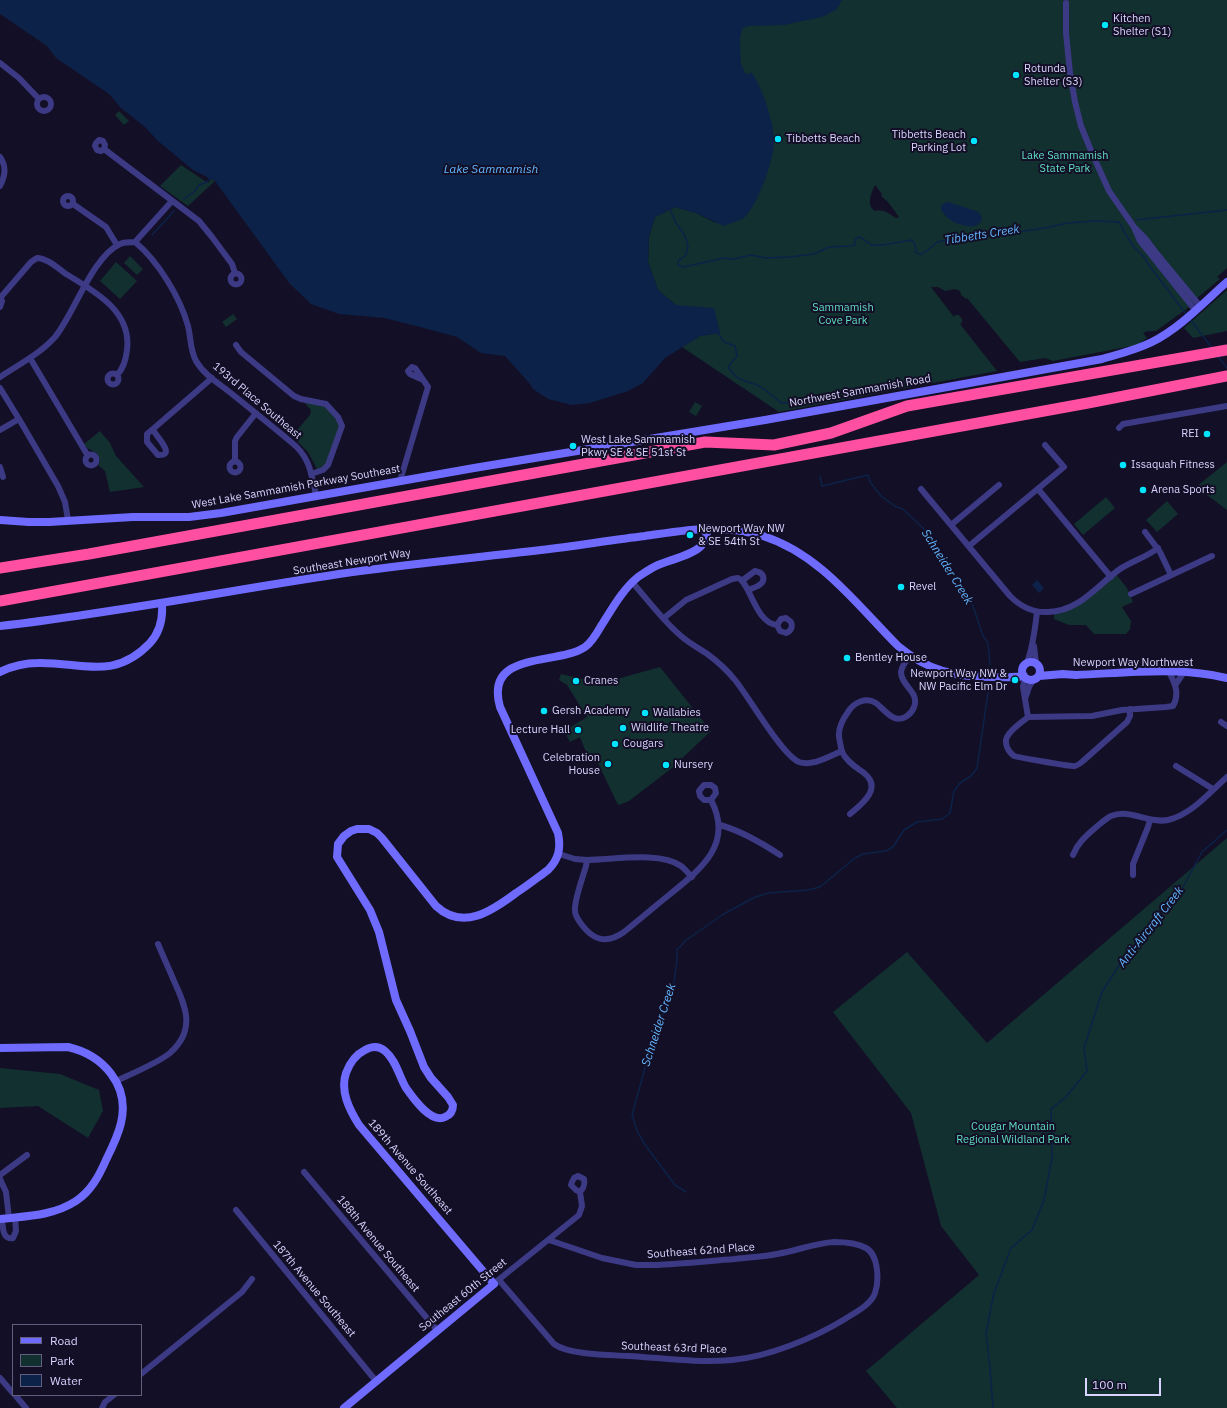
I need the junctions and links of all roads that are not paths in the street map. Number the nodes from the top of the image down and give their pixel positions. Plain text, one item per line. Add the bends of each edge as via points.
1 (1066, 3) dead end
2 (0, 63) edge
3 (39, 99) dead end
4 (104, 149) dead end
5 (0, 157) edge
6 (0, 186) edge
7 (172, 201) junction
8 (72, 204) dead end
9 (135, 242) junction
10 (117, 245) junction
11 (235, 273) dead end
12 (1227, 282) edge
13 (85, 286) junction
14 (0, 298) edge
15 (0, 307) edge
16 (1195, 310) junction
17 (236, 345) dead end
18 (1220, 351) edge
19 (30, 358) junction
20 (117, 375) dead end
21 (0, 376) edge
22 (212, 378) junction
23 (421, 378) dead end
24 (1226, 378) edge
25 (0, 388) edge
26 (1227, 406) edge
27 (256, 414) junction
28 (19, 419) junction
29 (152, 428) dead end
30 (1119, 428) dead end
31 (0, 430) edge
32 (1045, 445) dead end
33 (88, 456) dead end
34 (235, 461) dead end
35 (0, 467) edge
36 (474, 468) joint
37 (312, 474) junction
38 (3, 477) dead end
39 (400, 481) junction
40 (999, 485) dead end
41 (922, 489) dead end
42 (1038, 489) junction
43 (316, 495) junction
44 (0, 520) edge
45 (68, 520) junction
46 (951, 525) junction
47 (708, 528) junction
48 (1145, 532) dead end
49 (969, 546) junction
50 (1158, 548) junction
51 (1212, 556) dead end
52 (0, 568) edge
53 (1171, 575) junction
54 (1110, 577) junction
55 (743, 580) junction
56 (632, 582) junction
57 (748, 590) junction
58 (1131, 594) dead end
59 (0, 601) edge
60 (162, 604) junction
61 (1037, 612) junction
62 (664, 618) junction
63 (777, 625) dead end
64 (0, 626) edge
65 (1034, 639) junction
66 (910, 656) junction
67 (1038, 665) junction
68 (1025, 671) junction
69 (0, 672) edge
70 (1169, 672) junction
71 (1184, 672) junction
72 (1063, 674) junction
73 (1036, 677) junction
74 (1227, 678) edge
75 (1176, 684) junction
76 (1025, 699) junction
77 (1130, 709) junction
78 (1028, 718) junction
79 (842, 751) junction
80 (1176, 766) dead end
81 (1227, 777) edge
82 (1213, 789) junction
83 (711, 800) dead end
84 (850, 814) dead end
85 (1150, 820) junction
86 (720, 825) junction
87 (559, 854) junction
88 (780, 855) dead end
89 (1073, 855) dead end
90 (587, 860) junction
91 (1133, 875) dead end
92 (692, 877) junction
93 (158, 944) dead end
94 (0, 1048) edge
95 (116, 1081) junction
96 (27, 1156) dead end
97 (304, 1172) dead end
98 (0, 1175) edge
99 (0, 1179) edge
100 (580, 1192) dead end
101 (236, 1210) dead end
102 (7, 1218) edge
103 (549, 1240) junction
104 (856, 1245) joint
105 (252, 1279) dead end
106 (497, 1282) junction
107 (437, 1330) junction
108 (563, 1350) joint
109 (142, 1373) edge
110 (0, 1378) edge
111 (376, 1381) junction
112 (12, 1392) edge
113 (16, 1396) edge
114 (113, 1396) edge
115 (26, 1408) edge
116 (102, 1408) edge
117 (344, 1408) edge

1 - 16 street via 1068,57 1075,102 1092,153 1109,191 1134,227 1140,241
2 - 3 street
4 - 7 street
5 - 6 street via 5,172
7 - 9 street
7 - 11 street via 192,214 206,228 232,264
8 - 10 street via 106,227
9 - 10 street
9 - 22 street, 193rd Place Southeast via 168,281 185,316 194,355
10 - 13 street via 104,257
12 - 16 street, Northwest Sammamish Road
13 - 14 street via 37,258 30,262
13 - 19 street via 55,336
13 - 20 street via 111,305 125,327 128,337 127,356
14 - 15 street
16 - 36 street, Northwest Sammamish Road via 1164,335 1143,346 1102,359 765,420
17 - 37 street via 294,396 301,400 323,403 340,420 342,426 328,465
18 - 52 highway via 907,406 831,433 774,445 705,442
19 - 21 street
19 - 33 street
22 - 27 street, 193rd Place Southeast
22 - 29 street
23 - 39 street via 428,387 427,392
24 - 59 highway
25 - 28 street
26 - 30 street via 1123,424
27 - 34 street via 235,441
27 - 37 street, 193rd Place Southeast via 299,449 307,460
28 - 31 street
28 - 45 street via 58,486 65,502
32 - 42 street via 1064,467
35 - 38 street
36 - 39 street, West Lake Sammamish Parkway Southeast
37 - 43 street, 193rd Place Southeast
39 - 43 street, West Lake Sammamish Parkway Southeast
40 - 46 street
41 - 46 street
42 - 49 street
42 - 54 street
43 - 45 street, West Lake Sammamish Parkway Southeast via 202,516
44 - 45 street, West Lake Sammamish Parkway Southeast
46 - 49 street
47 - 56 street via 704,541 698,548 648,570
47 - 60 street, Southeast Newport Way via 339,574
47 - 66 street via 732,529 765,537 804,557 829,575
48 - 50 street
49 - 61 street via 1014,600
50 - 53 street
50 - 54 street
51 - 53 street
53 - 58 street
54 - 61 street via 1082,601 1069,608 1054,612
55 - 57 street
55 - 57 street via 755,572 763,575 762,584
55 - 62 street via 732,579 692,597
56 - 62 street
56 - 87 street via 586,646 569,655 519,665 508,671 498,686 500,707 558,833
57 - 63 street via 763,616 773,625
60 - 64 street, Southeast Newport Way
60 - 69 street via 162,619 157,633 146,647 124,662 98,667 30,663
61 - 65 street
62 - 79 street via 682,637 725,669 783,748 794,759 806,764 812,763
65 - 67 street
65 - 68 street
66 - 68 street via 946,673 967,676 1002,677
66 - 79 street via 901,671 904,681 916,699 914,708 905,717 896,718 885,712 878,704 859,701 849,709 841,725 839,737
67 - 68 street via 1030,662
67 - 72 street, Newport Way Northwest
67 - 73 street via 1040,670
68 - 73 street via 1028,679
68 - 76 street
70 - 71 street, Newport Way Northwest
70 - 72 street, Newport Way Northwest
70 - 75 street
71 - 74 street, Newport Way Northwest
71 - 75 street
72 - 73 street, Newport Way Northwest
73 - 76 street
75 - 77 street via 1176,700 1173,706
76 - 78 street
77 - 78 street via 1092,716
77 - 78 street via 1127,722 1075,766 1014,756 1008,750 1007,736
79 - 84 street via 851,764 864,774 871,788 865,802
80 - 82 street
81 - 82 street
82 - 85 street via 1191,809 1177,817
83 - 86 street
85 - 89 street via 1120,813 1110,817 1085,837
85 - 91 street via 1133,864
86 - 88 street via 729,827
86 - 92 street via 712,852
87 - 90 street
87 - 106 street, 189th Avenue Southeast via 548,870 502,903 474,917 458,917 440,910 378,833 373,830 357,829 347,834 338,844 337,857 370,910 379,932 396,1000 424,1067 452,1102 453,1109 446,1117 438,1119 424,1110 406,1087 385,1051 377,1047 372,1047 354,1058 344,1081 346,1099 358,1125
90 - 92 street via 660,858 680,865
90 - 92 street via 575,912 592,936 608,940 619,936
93 - 95 street via 185,1007 185,1030 182,1038 170,1052
94 - 95 street via 60,1046 77,1049 98,1060
95 - 102 street via 122,1101 122,1121 119,1134 95,1183 78,1200 63,1208 42,1214
96 - 98 street
97 - 107 street, 188th Avenue Southeast
99 - 102 street via 6,1192
100 - 103 street, Southeast 60th Street via 582,1206 579,1215
101 - 111 street, 187th Avenue Southeast
103 - 104 street, Southeast 62nd Place via 602,1258 636,1265 777,1254 826,1243 846,1242
103 - 106 street, Southeast 60th Street
104 - 108 street, Southeast 63rd Place via 869,1250 876,1263 876,1288 872,1299 836,1325 773,1351 731,1360 693,1361
105 - 109 street via 242,1292
106 - 107 street, Southeast 60th Street
106 - 108 street, 189th Avenue Southeast via 554,1344
107 - 111 street, Southeast 60th Street
110 - 112 street
111 - 117 street, Southeast 60th Street
113 - 115 street
114 - 116 street

